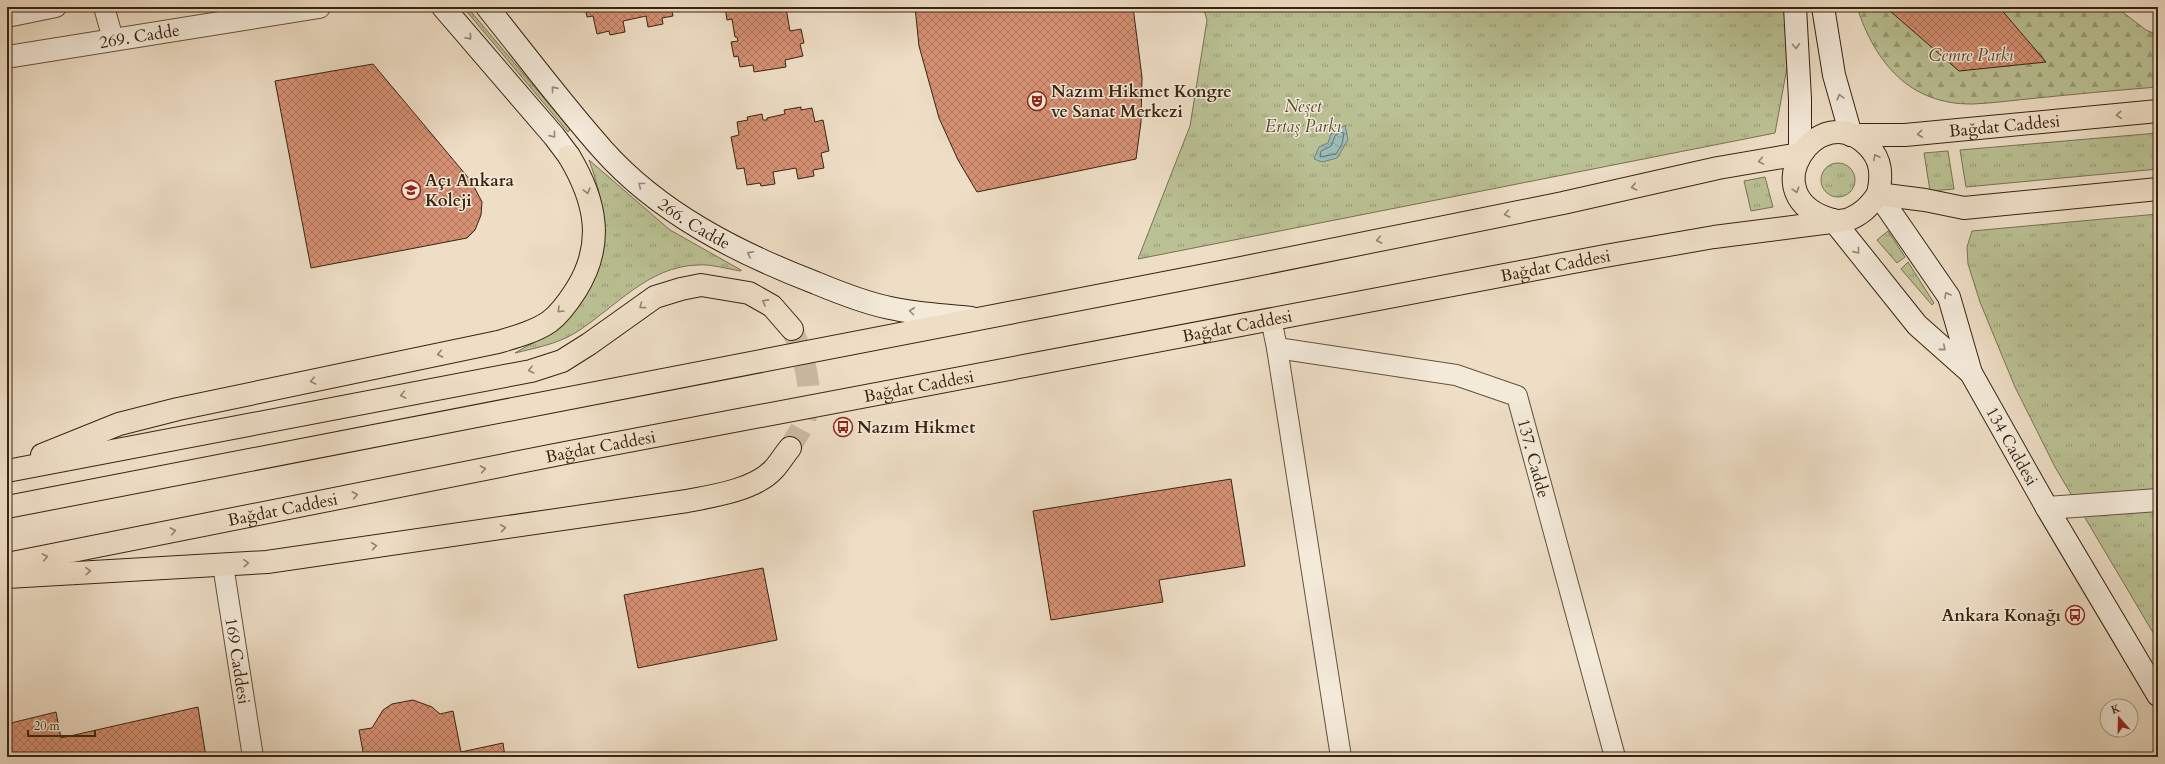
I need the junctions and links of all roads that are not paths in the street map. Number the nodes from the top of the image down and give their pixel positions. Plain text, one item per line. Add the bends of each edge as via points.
1 (56, 7) edge
2 (104, 7) edge
3 (318, 7) edge
4 (443, 7) edge
5 (487, 7) edge
6 (1795, 7) edge
7 (1823, 7) edge
8 (235, 13) edge
9 (7, 17) edge
10 (113, 39) junction
11 (7, 57) edge
12 (2158, 111) edge
13 (1851, 135) junction
14 (1800, 154) junction
15 (2158, 189) edge
16 (1878, 194) junction
17 (1833, 220) junction
18 (978, 319) junction
19 (1271, 320) junction
20 (792, 330) tunnel mouth
21 (1278, 348) junction
22 (1971, 373) junction
23 (790, 448) tunnel mouth
24 (7, 471) edge
25 (2158, 500) edge
26 (7, 507) edge
27 (2047, 508) junction
28 (7, 564) edge
29 (223, 565) junction
30 (7, 577) edge
31 (2158, 696) edge
32 (253, 757) edge
33 (1341, 757) edge
34 (1615, 757) edge

1 - 9 street
2 - 10 street
3 - 8 main road, 269. Cadde
4 -> 24 main road via 554,136 584,181 595,235 592,258 585,276 568,303 549,322 530,332 498,342 178,409 119,424
18 -> 5 main road, 266. Cadde via 890,308 854,298 783,270 719,240 674,212 634,180 603,150
6 -> 14 main road
13 -> 7 main road via 1834,75
8 - 10 main road, 269. Cadde
10 - 11 main road, 269. Cadde
12 -> 13 main road, Bağdat Caddesi via 1905,135
13 - 14 main road, Bağdat Caddesi via 1836,132 1822,135 1809,143
16 -> 13 main road, Bağdat Caddesi via 1881,180 1880,165 1874,152 1864,141
14 -> 17 main road, Bağdat Caddesi via 1794,168 1798,196 1807,208 1819,216
14 -> 18 main road via 1718,168 1539,208
15 - 16 main road via 1964,208
16 - 17 main road, Bağdat Caddesi via 1870,206 1860,214 1847,220
22 -> 16 main road, 134 Caddesi via 1949,297
17 - 19 main road, Bağdat Caddesi via 1605,256
17 -> 22 main road via 1917,325
18 - 26 main road
19 - 21 street
28 -> 19 main road, Bağdat Caddesi via 564,453
20 -> 24 main road via 772,306 749,293 702,285 655,297 562,361 531,371
21 - 33 street
21 - 34 street, 137. Cadde via 1456,375 1516,396
22 - 27 main road, 134 Caddesi
29 -> 23 main road via 314,555 687,502 746,486 773,471
25 - 27 main road
27 - 31 main road, 134 Caddesi
30 -> 29 main road
29 - 32 street, 169 Caddesi

